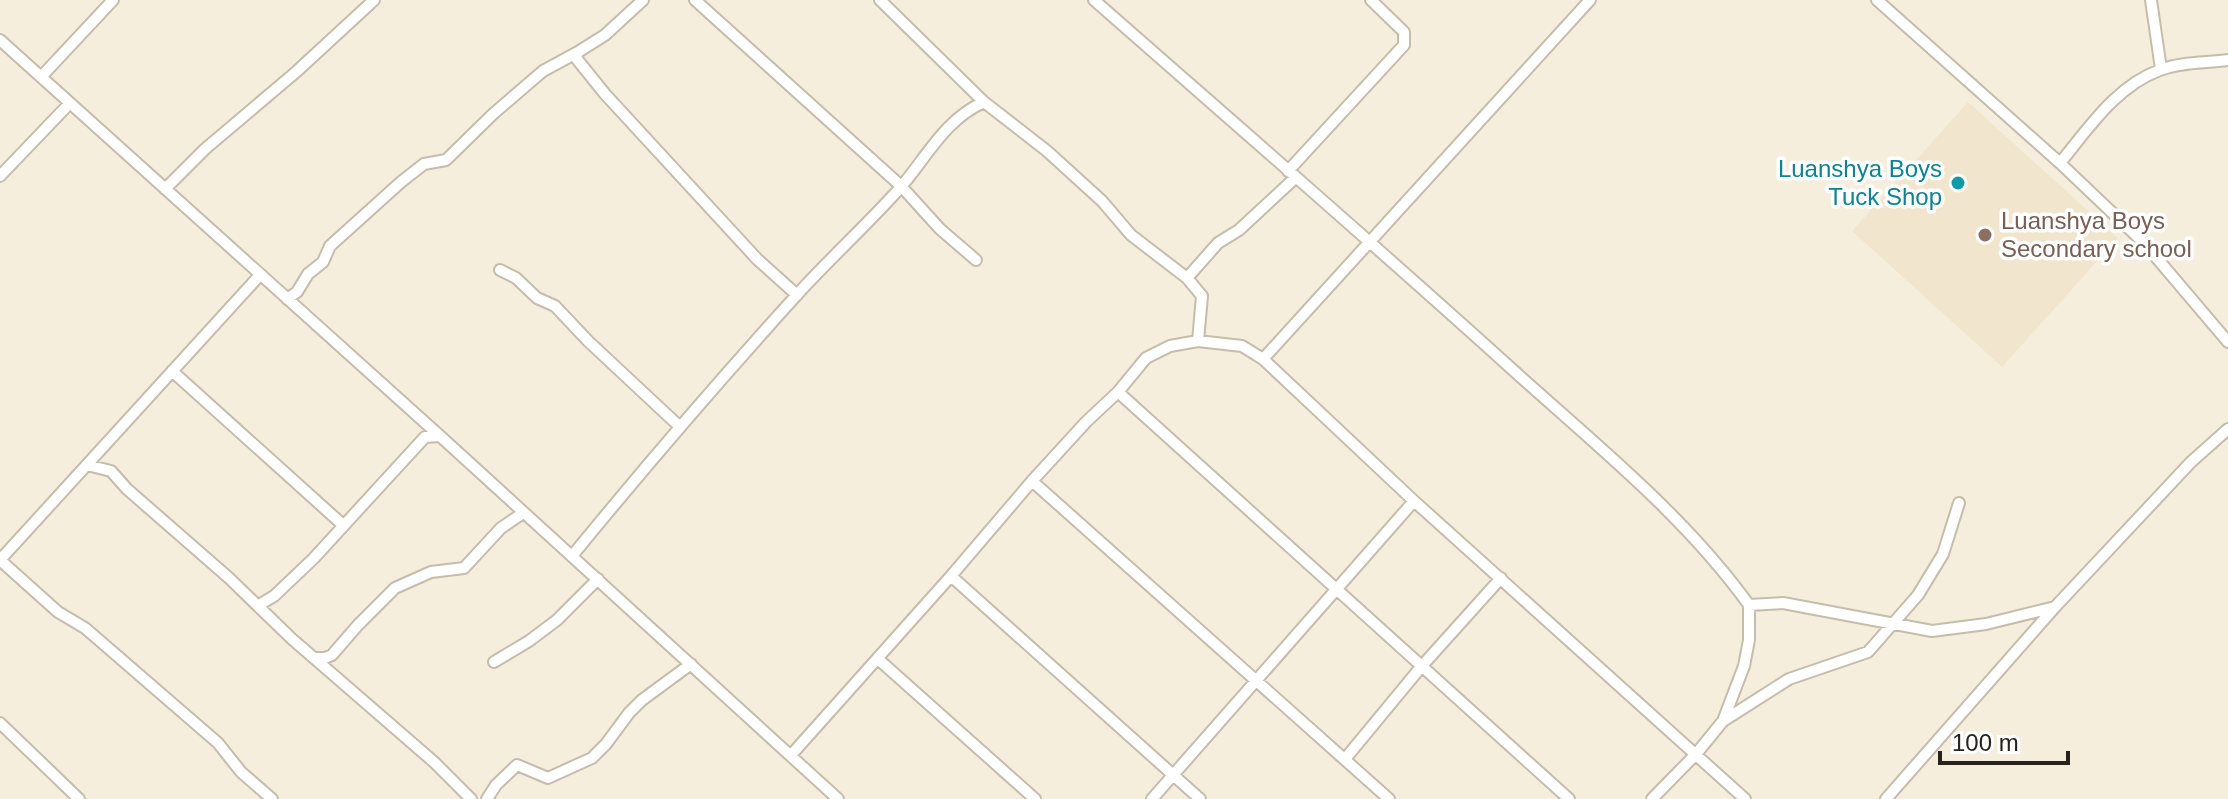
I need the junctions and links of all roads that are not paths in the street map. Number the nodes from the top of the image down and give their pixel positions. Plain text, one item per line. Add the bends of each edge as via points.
1 (113, 0) edge
2 (374, 0) edge
3 (643, 0) edge
4 (695, 0) edge
5 (880, 0) edge
6 (1094, 0) edge
7 (1371, 0) edge
8 (1590, 0) edge
9 (1877, 0) edge
10 (2151, 0) edge
11 (0, 40) edge
12 (578, 52) junction
13 (2228, 60) edge
14 (2161, 69) junction
15 (41, 77) junction
16 (984, 102) junction
17 (70, 103) junction
18 (2060, 163) junction
19 (1291, 174) junction
20 (0, 176) edge
21 (901, 186) junction
22 (165, 189) junction
23 (1371, 243) junction
24 (976, 260) dead end
25 (500, 270) dead end
26 (260, 275) junction
27 (1187, 278) junction
28 (797, 295) junction
29 (287, 299) junction
30 (1198, 341) junction
31 (2228, 342) edge
32 (1263, 359) junction
33 (172, 371) junction
34 (1118, 392) junction
35 (679, 426) junction
36 (2228, 429) edge
37 (440, 436) junction
38 (87, 465) junction
39 (1032, 481) junction
40 (1414, 501) junction
41 (1959, 503) dead end
42 (523, 513) junction
43 (343, 525) junction
44 (572, 556) junction
45 (951, 576) junction
46 (1501, 578) junction
47 (598, 579) junction
48 (1339, 590) junction
49 (259, 605) junction
50 (1749, 605) junction
51 (2055, 607) junction
52 (1896, 624) junction
53 (313, 658) junction
54 (878, 659) junction
55 (494, 662) dead end
56 (691, 664) junction
57 (1421, 667) junction
58 (1258, 681) junction
59 (1723, 721) junction
60 (0, 723) edge
61 (792, 754) junction
62 (1696, 754) junction
63 (1345, 759) junction
64 (1172, 776) junction
65 (79, 799) edge
66 (272, 799) edge
67 (471, 799) edge
68 (487, 799) edge
69 (838, 799) edge
70 (1035, 799) edge
71 (1152, 799) edge
72 (1200, 799) edge
73 (1389, 799) edge
74 (1569, 799) edge
75 (1652, 799) edge
76 (1745, 799) edge
77 (1886, 799) edge

1 - 15 street
2 - 22 street
3 - 12 street
4 - 21 street
5 - 16 street
6 - 19 street
7 - 19 street via 1404,32 1404,45
8 - 23 street
9 - 18 street
10 - 14 street
11 - 15 street
12 - 28 street via 576,58 605,94 757,259
12 - 29 street via 543,71 446,160 424,164 401,182 330,246 323,262
13 - 14 street
14 - 18 street via 2132,84 2105,109
15 - 17 street
16 - 21 street via 956,118
16 - 27 street via 1047,151 1131,235
17 - 20 street
17 - 22 street
18 - 31 street via 2144,243
19 - 23 street
19 - 27 street
21 - 24 street
21 - 28 street
22 - 26 street
23 - 32 street
23 - 50 street via 1690,532
25 - 35 street via 555,306
26 - 29 street
26 - 33 street
27 - 30 street via 1202,296
28 - 35 street
29 - 37 street
30 - 32 street via 1242,346
30 - 34 street via 1146,358
32 - 40 street
33 - 38 street
33 - 43 street
34 - 39 street
34 - 48 street
35 - 44 street
36 - 51 street
37 - 42 street
37 - 43 street via 425,437
38 - 49 street via 111,471
38 - 66 street via 0,560 218,743
39 - 45 street
39 - 58 street
40 - 46 street
40 - 48 street
41 - 52 street via 1943,554
42 - 44 street
42 - 53 street via 501,528 464,568 431,572 395,588 332,655
43 - 49 street
44 - 47 street
45 - 54 street
45 - 64 street
46 - 57 street
46 - 62 street
47 - 55 street via 557,620
47 - 56 street
48 - 57 street
48 - 58 street
49 - 53 street
50 - 52 street via 1783,603
50 - 59 street via 1744,666
51 - 52 street via 1932,631
51 - 77 street
52 - 59 street via 1868,652 1789,679
53 - 67 street
54 - 61 street
54 - 70 street
56 - 61 street
56 - 68 street via 642,700 592,758 548,778 517,765
57 - 63 street
57 - 74 street
58 - 63 street
58 - 64 street
59 - 62 street
60 - 65 street
61 - 69 street
62 - 75 street
62 - 76 street
63 - 73 street
64 - 71 street
64 - 72 street

